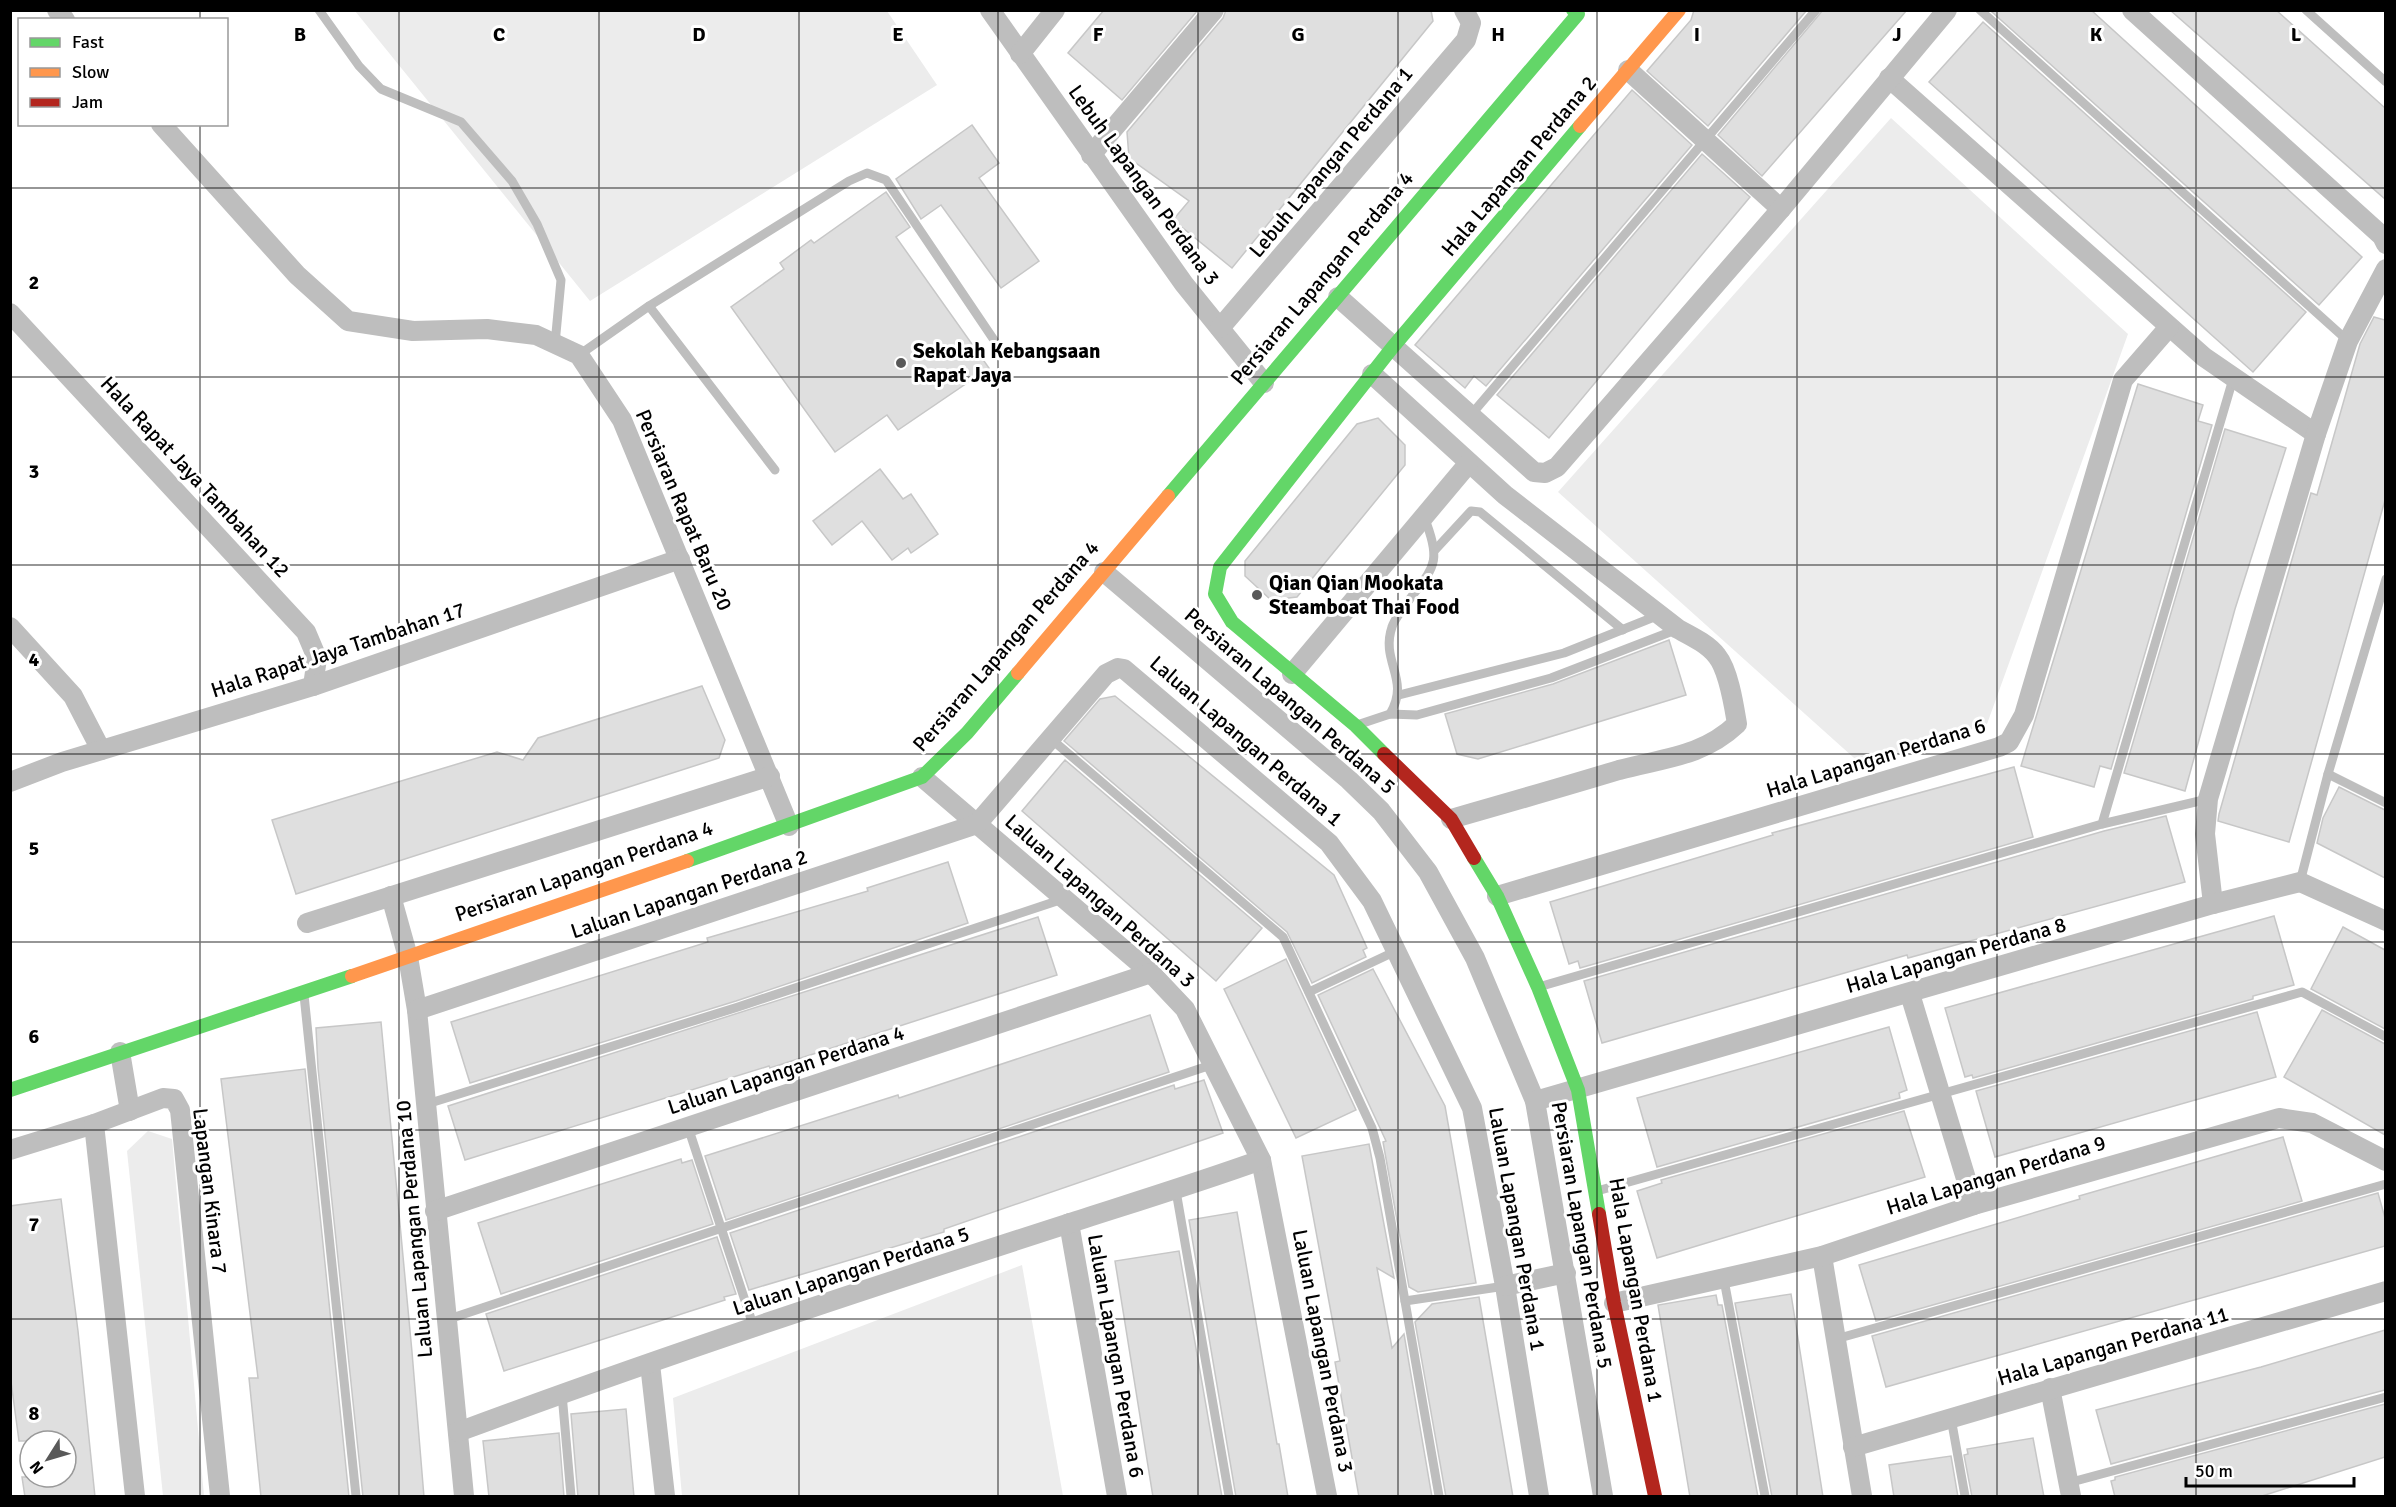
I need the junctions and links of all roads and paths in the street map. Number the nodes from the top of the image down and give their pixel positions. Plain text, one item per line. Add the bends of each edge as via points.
1 (319, 10) edge
2 (990, 10) edge
3 (1055, 10) edge
4 (1214, 10) edge
5 (1679, 10) edge
6 (1816, 10) edge
7 (1947, 10) edge
8 (1980, 10) edge
9 (2132, 10) edge
10 (2306, 10) edge
11 (1577, 12) edge
12 (1468, 17) edge
13 (1020, 54) junction
14 (1628, 70) junction
15 (1889, 78) junction
16 (2385, 82) edge
17 (162, 126) edge
18 (1705, 140) junction
19 (1091, 155) junction
20 (1781, 209) junction
21 (2385, 244) edge
22 (2385, 269) edge
23 (1338, 297) junction
24 (649, 306) junction
25 (10, 312) edge
26 (2169, 327) junction
27 (1220, 328) junction
28 (994, 340) dead end
29 (2348, 341) junction
30 (555, 344) junction
31 (1392, 348) junction
32 (579, 356) junction
33 (1371, 374) junction
34 (2233, 379) junction
35 (1264, 383) junction
36 (1470, 416) junction
37 (2316, 434) junction
38 (1468, 464) junction
39 (775, 470) dead end
40 (1424, 517) junction
41 (1435, 550) junction
42 (680, 559) junction
43 (1104, 572) junction
44 (2385, 579) edge
45 (1659, 615) junction
46 (10, 627) edge
47 (1678, 629) junction
48 (1623, 630) junction
49 (1292, 674) junction
50 (313, 686) junction
51 (1399, 695) junction
52 (1390, 714) junction
53 (1356, 726) junction
54 (1049, 737) junction
55 (101, 750) junction
56 (2328, 774) junction
57 (770, 776) junction
58 (922, 777) junction
59 (10, 782) edge
60 (2208, 799) junction
61 (2385, 803) edge
62 (1451, 819) junction
63 (977, 824) junction
64 (2102, 824) junction
65 (789, 826) junction
66 (2300, 882) junction
67 (391, 896) junction
68 (1497, 896) junction
69 (1064, 899) junction
70 (2213, 904) junction
71 (2385, 921) edge
72 (307, 923) dead end
73 (1396, 951) junction
74 (408, 957) junction
75 (1151, 974) junction
76 (1538, 987) junction
77 (1309, 992) junction
78 (304, 993) junction
79 (1910, 994) junction
80 (417, 1010) junction
81 (2385, 1037) edge
82 (120, 1052) junction
83 (1214, 1064) junction
84 (10, 1090) edge
85 (1578, 1090) junction
86 (1942, 1096) junction
87 (1535, 1101) junction
88 (427, 1104) junction
89 (130, 1111) junction
90 (94, 1124) junction
91 (688, 1128) junction
92 (10, 1150) edge
93 (1261, 1160) junction
94 (2385, 1161) edge
95 (2385, 1184) edge
96 (1176, 1191) junction
97 (1597, 1191) junction
98 (1974, 1205) junction
99 (435, 1211) junction
100 (1069, 1223) junction
101 (720, 1229) junction
102 (1821, 1256) junction
103 (1566, 1273) junction
104 (1725, 1280) junction
105 (1505, 1286) junction
106 (2385, 1291) edge
107 (1405, 1301) junction
108 (1614, 1303) junction
109 (446, 1320) junction
110 (754, 1328) junction
111 (1836, 1340) junction
112 (650, 1364) junction
113 (2050, 1388) junction
114 (562, 1393) junction
115 (2385, 1397) edge
116 (1951, 1418) junction
117 (458, 1432) junction
118 (1853, 1447) junction
119 (2070, 1490) edge
120 (135, 1497) edge
121 (220, 1497) edge
122 (356, 1497) edge
123 (464, 1497) edge
124 (571, 1497) edge
125 (665, 1497) edge
126 (1117, 1497) edge
127 (1229, 1497) edge
128 (1327, 1497) edge
129 (1439, 1497) edge
130 (1539, 1497) edge
131 (1603, 1497) edge
132 (1655, 1497) edge
133 (1765, 1497) edge
134 (1862, 1497) edge
135 (1965, 1497) edge

1 - 30 lane via 359,66 381,89 461,122 512,181 537,224 561,280
2 - 13 street, Lebuh Lapangan Perdana 3
3 - 13 street
4 - 19 street
5 - 14 street, Hala Lapangan Perdana 2
6 - 18 lane
7 - 15 street
8 - 29 lane
9 - 21 street via 2382,236
10 - 16 lane
11 - 23 street, Persiaran Lapangan Perdana 4
12 - 27 street, Lebuh Lapangan Perdana 1 via 1466,40
13 - 19 street, Lebuh Lapangan Perdana 3
14 - 18 street
14 - 31 street, Hala Lapangan Perdana 2
15 - 20 street
15 - 26 street
17 - 30 street, Persiaran Rapat Baru 20 via 297,275 348,321 412,331 487,329 536,335
18 - 20 street
18 - 36 lane
19 - 27 street, Lebuh Lapangan Perdana 3
20 - 36 street via 1557,467 1545,473 1534,472
22 - 29 street
23 - 31 street
23 - 35 street, Persiaran Lapangan Perdana 4
24 - 28 lane via 867,173 886,180
24 - 32 lane
24 - 39 lane
25 - 50 street, Hala Rapat Jaya Tambahan 12 via 306,632 317,658
26 - 34 street
26 - 68 street, Hala Lapangan Perdana 6 via 2123,380 2024,714 2009,742
27 - 35 street, Lebuh Lapangan Perdana 3
29 - 37 street
30 - 32 street, Persiaran Rapat Baru 20
31 - 33 street, Hala Lapangan Perdana 2
31 - 36 street
32 - 42 street, Persiaran Rapat Baru 20 via 622,420
33 - 38 street
33 - 49 street, Hala Lapangan Perdana 2 via 1220,567 1215,594 1232,622
34 - 37 street
34 - 64 lane
35 - 43 street, Persiaran Lapangan Perdana 4
37 - 60 street
38 - 40 street
38 - 45 street
40 - 41 lane
40 - 49 street
41 - 48 lane via 1471,511 1480,512
41 - 51 lane via 1433,566 1393,624 1387,647
42 - 50 street, Hala Rapat Jaya Tambahan 17
42 - 57 street, Persiaran Rapat Baru 20
43 - 58 street, Persiaran Lapangan Perdana 4 via 967,733
43 - 87 street, Persiaran Lapangan Perdana 5 via 1381,811 1428,873 1475,958
44 - 56 lane
45 - 47 street
45 - 48 lane
46 - 55 street via 73,696
47 - 52 lane via 1551,678 1417,715
47 - 62 street via 1718,656 1733,698 1737,724 1720,740 1693,752
48 - 51 lane via 1564,653
49 - 53 street, Hala Lapangan Perdana 2
50 - 55 street, Hala Rapat Jaya Tambahan 17
51 - 52 lane
52 - 53 lane
53 - 62 street, Hala Lapangan Perdana 1
54 - 63 street, Laluan Lapangan Perdana 1
54 - 73 street, Laluan Lapangan Perdana 1 via 1106,674 1118,668 1130,672 1329,843 1372,901
54 - 77 lane via 1282,937
55 - 59 street, Hala Rapat Jaya Tambahan 17
56 - 61 lane
56 - 66 lane
57 - 65 street, Persiaran Rapat Baru 20
57 - 67 street, Persiaran Lapangan Perdana 4
58 - 63 street, Laluan Lapangan Perdana 3
58 - 65 street, Persiaran Lapangan Perdana 4
60 - 64 lane
60 - 70 street via 2205,834
62 - 68 street, Hala Lapangan Perdana 1
63 - 69 street, Laluan Lapangan Perdana 3
63 - 80 street, Laluan Lapangan Perdana 2
64 - 76 lane
65 - 74 street, Persiaran Lapangan Perdana 4
66 - 70 street, Hala Lapangan Perdana 8
66 - 71 street
67 - 72 street, Persiaran Lapangan Perdana 4
67 - 74 street, Laluan Lapangan Perdana 10
68 - 76 street, Hala Lapangan Perdana 1
69 - 75 street, Laluan Lapangan Perdana 3
69 - 88 lane
70 - 79 street, Hala Lapangan Perdana 8
73 - 77 lane
73 - 105 street, Laluan Lapangan Perdana 1 via 1473,1108
74 - 78 street, Persiaran Lapangan Perdana 4
74 - 80 street, Laluan Lapangan Perdana 10
75 - 83 street, Laluan Lapangan Perdana 3 via 1185,1009
75 - 91 street, Laluan Lapangan Perdana 4
76 - 85 street, Hala Lapangan Perdana 1
77 - 107 lane via 1372,1128
78 - 82 street, Persiaran Lapangan Perdana 4
78 - 122 lane
79 - 85 street, Hala Lapangan Perdana 8
79 - 86 street
80 - 88 street, Laluan Lapangan Perdana 10
81 - 86 lane via 2302,992
82 - 84 street, Persiaran Lapangan Perdana 4
82 - 89 street
83 - 93 street, Laluan Lapangan Perdana 3
83 - 101 lane
85 - 87 street, Hala Lapangan Perdana 8
85 - 97 street, Hala Lapangan Perdana 1
86 - 97 lane
86 - 98 street
87 - 103 street, Persiaran Lapangan Perdana 5
88 - 99 street, Laluan Lapangan Perdana 10
89 - 90 street, Lapangan Kinara 7
89 - 121 street, Lapangan Kinara 7 via 163,1098 174,1099 180,1110
90 - 92 street, Lapangan Kinara 7
90 - 120 street
91 - 99 street, Laluan Lapangan Perdana 4
91 - 101 lane
93 - 96 street, Laluan Lapangan Perdana 5
93 - 128 street, Laluan Lapangan Perdana 3
94 - 98 street, Hala Lapangan Perdana 9 via 2312,1123 2279,1118
95 - 111 lane
96 - 100 street, Laluan Lapangan Perdana 5
96 - 127 lane
97 - 108 street, Hala Lapangan Perdana 1
98 - 102 street, Hala Lapangan Perdana 9
99 - 109 street, Laluan Lapangan Perdana 10
100 - 110 street, Laluan Lapangan Perdana 5
100 - 126 street, Laluan Lapangan Perdana 6
101 - 109 lane
101 - 110 lane
102 - 104 street, Hala Lapangan Perdana 9
102 - 111 street
103 - 105 street
103 - 131 street, Persiaran Lapangan Perdana 5
104 - 108 street, Hala Lapangan Perdana 9
104 - 133 lane
105 - 107 lane
105 - 130 street, Laluan Lapangan Perdana 1
106 - 113 street, Hala Lapangan Perdana 11
107 - 129 lane
108 - 132 street, Hala Lapangan Perdana 1
109 - 117 street, Laluan Lapangan Perdana 10
110 - 112 street, Laluan Lapangan Perdana 5
111 - 118 street
112 - 114 street, Laluan Lapangan Perdana 5
112 - 125 street
113 - 116 street, Hala Lapangan Perdana 11
113 - 119 street
114 - 117 street, Laluan Lapangan Perdana 5
114 - 124 lane
115 - 119 lane
116 - 118 street, Hala Lapangan Perdana 11
116 - 135 lane
117 - 123 street, Laluan Lapangan Perdana 10
118 - 134 street

